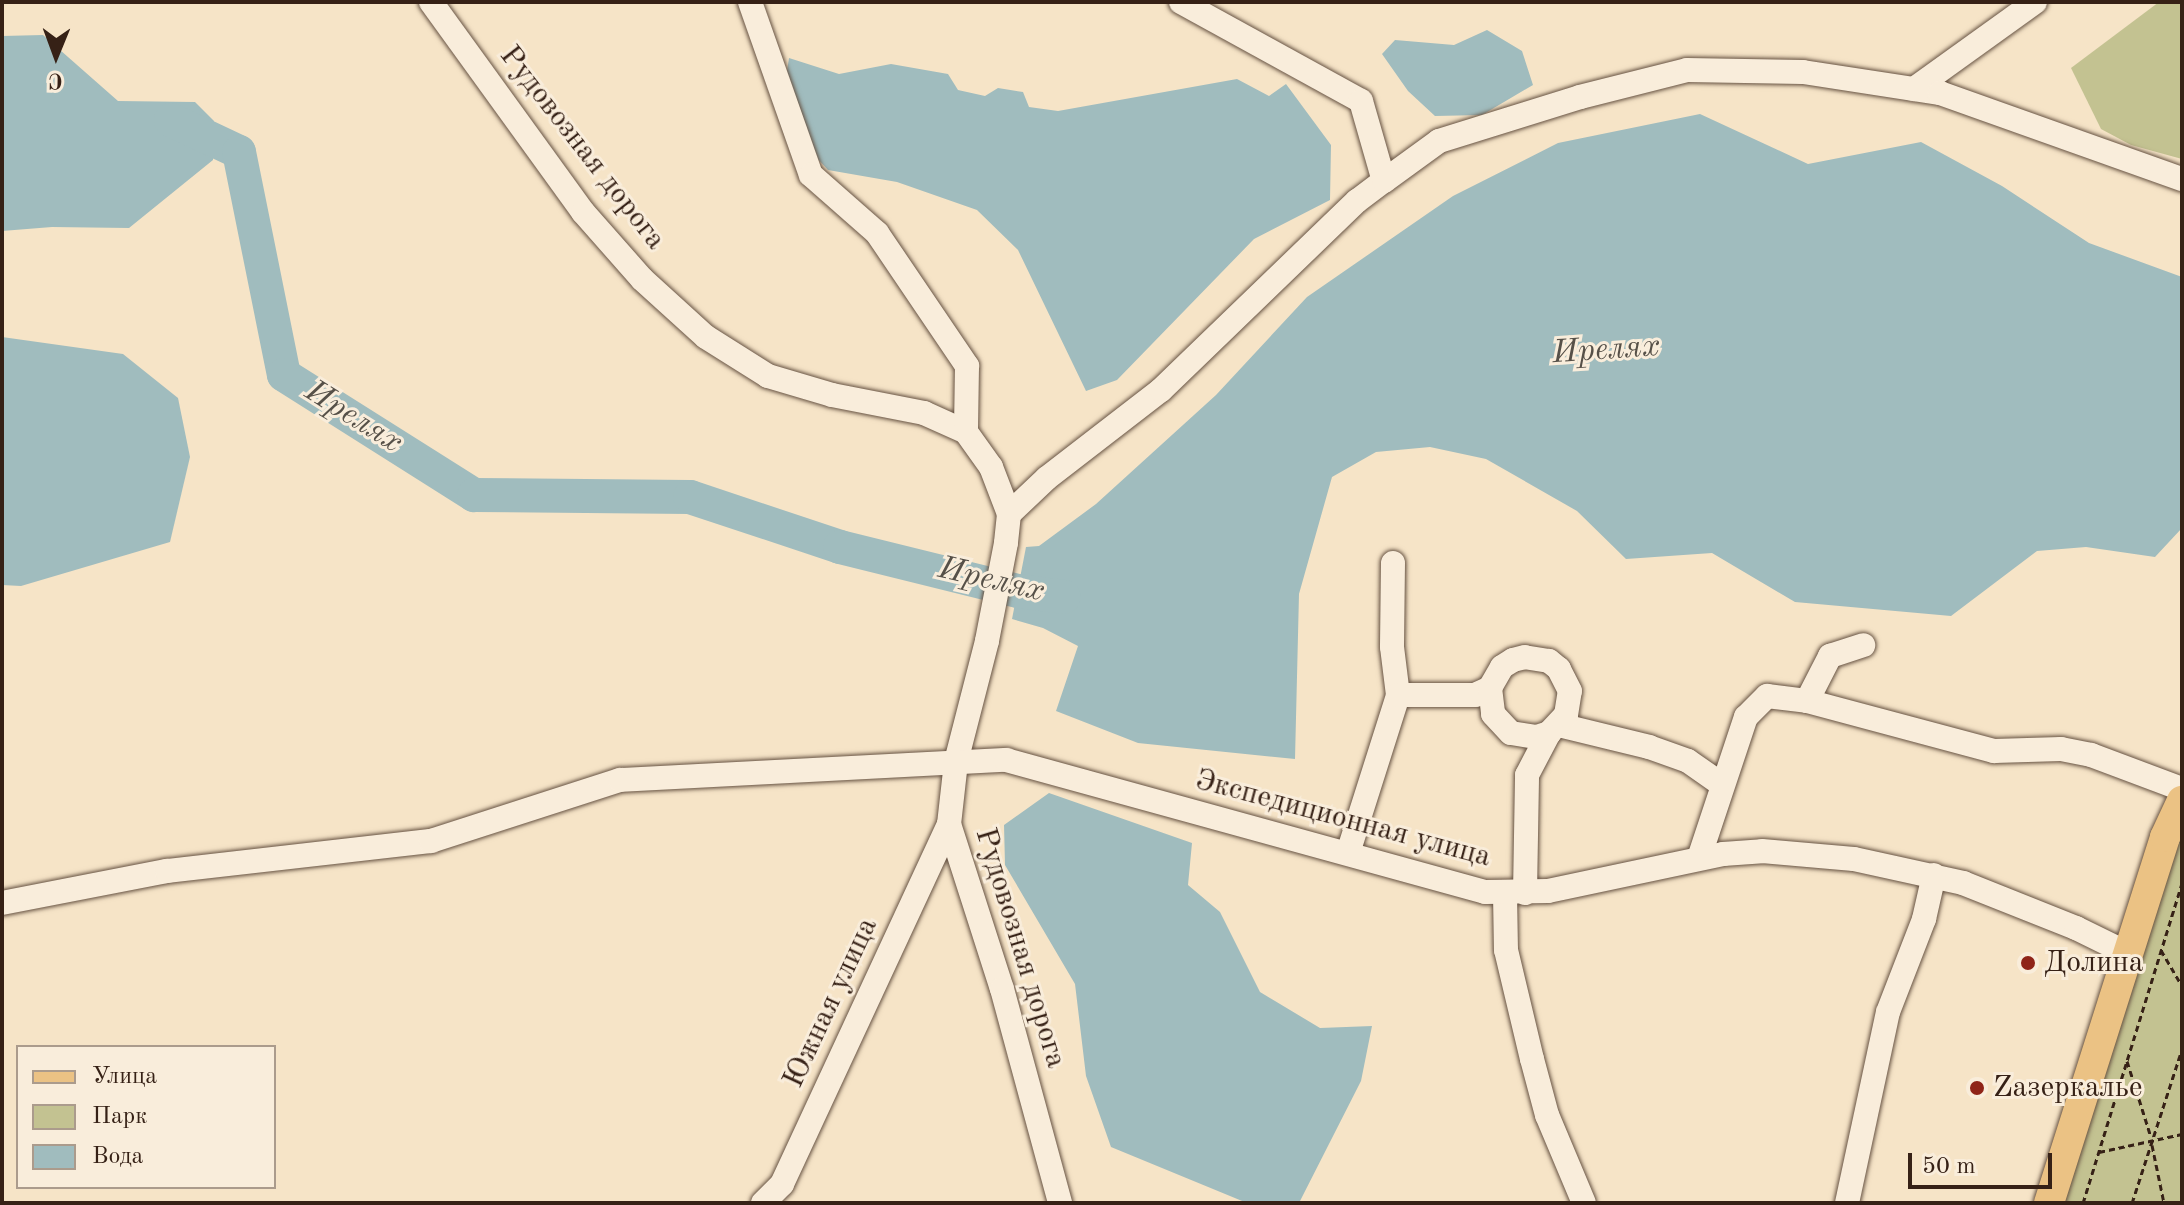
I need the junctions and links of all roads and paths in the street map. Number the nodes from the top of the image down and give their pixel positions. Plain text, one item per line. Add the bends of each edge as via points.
1 (431, 2) edge
2 (750, 2) edge
3 (1181, 2) edge
4 (2035, 2) edge
5 (1914, 89) junction
6 (2182, 179) edge
7 (1384, 181) junction
8 (966, 432) junction
9 (1009, 514) junction
10 (1393, 563) dead end
11 (1863, 645) dead end
12 (1490, 688) junction
13 (1398, 695) junction
14 (1807, 701) junction
15 (1554, 729) junction
16 (956, 762) junction
17 (1721, 784) junction
18 (2182, 789) edge
19 (2182, 801) edge
20 (949, 824) junction
21 (1348, 853) junction
22 (1699, 858) junction
23 (1934, 875) junction
24 (2182, 884) edge
25 (1515, 894) junction
26 (2, 903) edge
27 (2161, 950) junction
28 (2129, 954) junction
29 (2182, 986) edge
30 (2182, 1049) edge
31 (2127, 1061) junction
32 (2182, 1134) edge
33 (2152, 1141) junction
34 (2099, 1152) junction
35 (763, 1203) edge
36 (1060, 1203) edge
37 (1584, 1203) edge
38 (1847, 1203) edge
39 (2049, 1203) edge
40 (2083, 1203) edge
41 (2132, 1203) edge
42 (2164, 1203) edge

1 - 8 street, Рудовозная дорога via 583,212 642,279 706,337 768,376 924,413
2 - 8 street via 811,175 877,233 967,366
3 - 7 street via 1361,101
4 - 5 street
5 - 6 street via 1940,93
5 - 7 street via 1803,72 1687,70 1439,141
7 - 9 street via 1161,390
8 - 9 street, Рудовозная дорога via 991,467
9 - 16 street, Рудовозная дорога via 992,615
10 - 13 street via 1392,647
11 - 14 street via 1830,656
12 - 13 street via 1475,695
12 - 15 street via 1489,701 1500,725 1523,737
12 - 15 street via 1502,667 1513,660 1549,661 1570,691 1570,703
13 - 21 street
14 - 17 street via 1767,696 1756,704
14 - 18 street via 1994,751 2061,749 2091,755
15 - 17 street via 1649,747 1688,761
15 - 25 street via 1527,775
16 - 20 street, Рудовозная дорога
16 - 21 street, Экспедиционная улица via 1006,760
16 - 26 street, Экспедиционная улица via 620,780 431,841 167,871
17 - 22 street
19 - 28 main road via 2165,837
20 - 35 street, Южная улица via 782,1184
20 - 36 street, Рудовозная дорога via 1002,989
21 - 25 street, Экспедиционная улица via 1458,887
22 - 23 street, Экспедиционная улица via 1762,851 1854,859
22 - 25 street, Экспедиционная улица
23 - 28 street, Экспедиционная улица via 2005,898
23 - 38 street via 1924,919 1888,1012
24 - 27 path
25 - 37 street via 1506,950 1547,1115
27 - 29 path
27 - 31 path
28 - 39 main road
30 - 33 path
31 - 33 path
31 - 34 path
32 - 33 path
33 - 34 path
33 - 41 path
33 - 42 path
34 - 40 path

